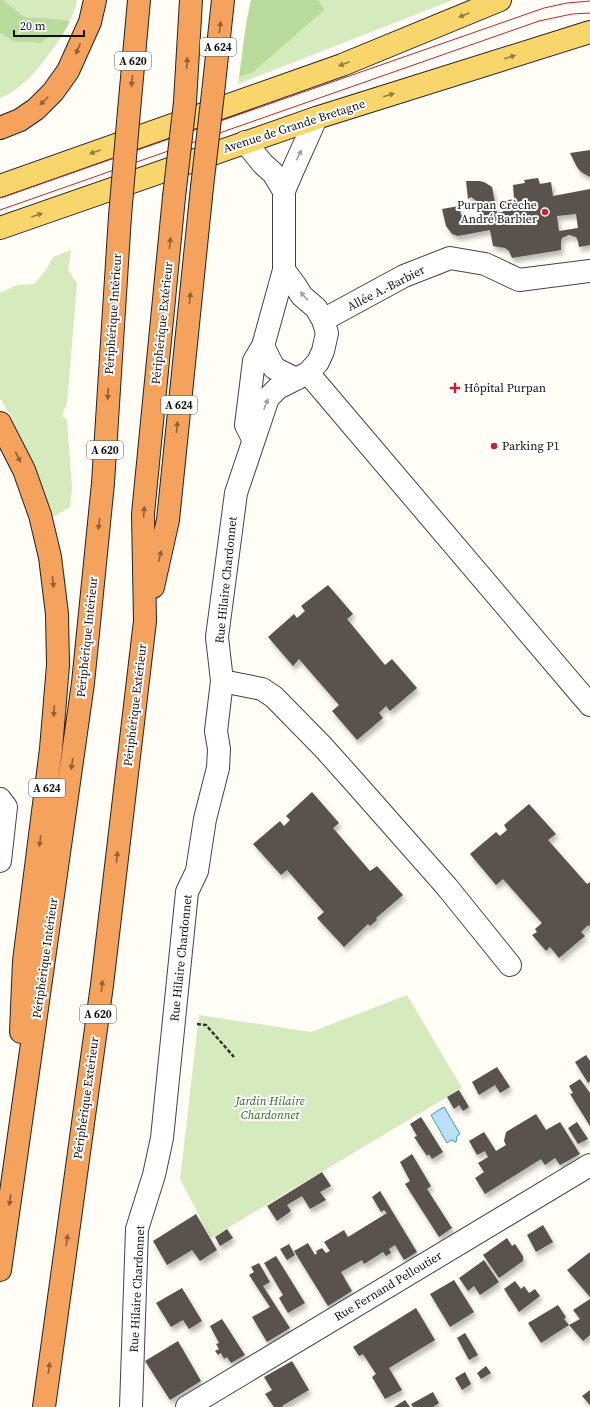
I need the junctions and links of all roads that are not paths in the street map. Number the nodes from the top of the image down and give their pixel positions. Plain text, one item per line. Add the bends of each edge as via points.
1 (96, 0) edge
2 (139, 0) edge
3 (191, 0) edge
4 (223, 0) edge
5 (500, 0) edge
6 (590, 32) edge
7 (316, 118) junction
8 (0, 128) edge
9 (245, 142) junction
10 (0, 186) edge
11 (284, 190) junction
12 (0, 228) edge
13 (284, 270) junction
14 (581, 271) edge
15 (323, 320) junction
16 (263, 346) junction
17 (302, 376) junction
18 (0, 423) edge
19 (254, 441) junction
20 (145, 621) junction
21 (222, 681) junction
22 (586, 691) edge
23 (0, 799) edge
24 (0, 862) edge
25 (510, 965) dead end
26 (16, 1162) junction
27 (590, 1165) edge
28 (0, 1270) edge
29 (44, 1407) edge
30 (131, 1407) edge
31 (187, 1407) edge

1 -> 8 highway via 90,22 68,71 53,92 20,120
2 -> 26 highway, Périphérique Intérieur / A 620, bridge via 120,216 103,482 83,683
20 -> 3 highway, Périphérique Extérieur / A 620, bridge via 143,514 184,102
20 -> 4 highway, A 624, bridge via 168,520
5 -> 10 main road via 342,65
7 -> 6 main road, Avenue de Grande Bretagne
7 - 9 main road, Avenue de Grande Bretagne
11 -> 7 street
9 - 11 street via 273,173
12 -> 9 main road, Avenue de Grande Bretagne
11 - 13 street
15 -> 13 street, Rue Hilaire Chardonnet
13 - 16 street
14 - 15 street, Allée A.-Barbier via 520,280 485,264 450,258 404,276
15 - 17 street, Rue Hilaire Chardonnet via 327,333 323,351 318,362
16 - 17 street via 274,368
16 - 19 street via 254,361 246,424
19 -> 17 street, Rue Hilaire Chardonnet via 268,398 278,388
17 - 22 street
18 -> 26 highway, A 624 via 24,470 40,514 50,558 57,614 58,665 52,749 24,961
19 - 21 street, Rue Hilaire Chardonnet via 236,493 217,637
29 -> 20 highway, Périphérique Extérieur / A 620 via 102,986
21 - 25 street via 262,689 274,697 323,747 447,887
21 - 30 street, Rue Hilaire Chardonnet via 216,731 219,749 218,768 205,819 197,871 187,892 162,1138 154,1175 137,1229
23 - 24 street via 6,807
26 -> 28 highway, Périphérique Intérieur / A 620
27 - 31 street, Rue Fernand Pelloutier

